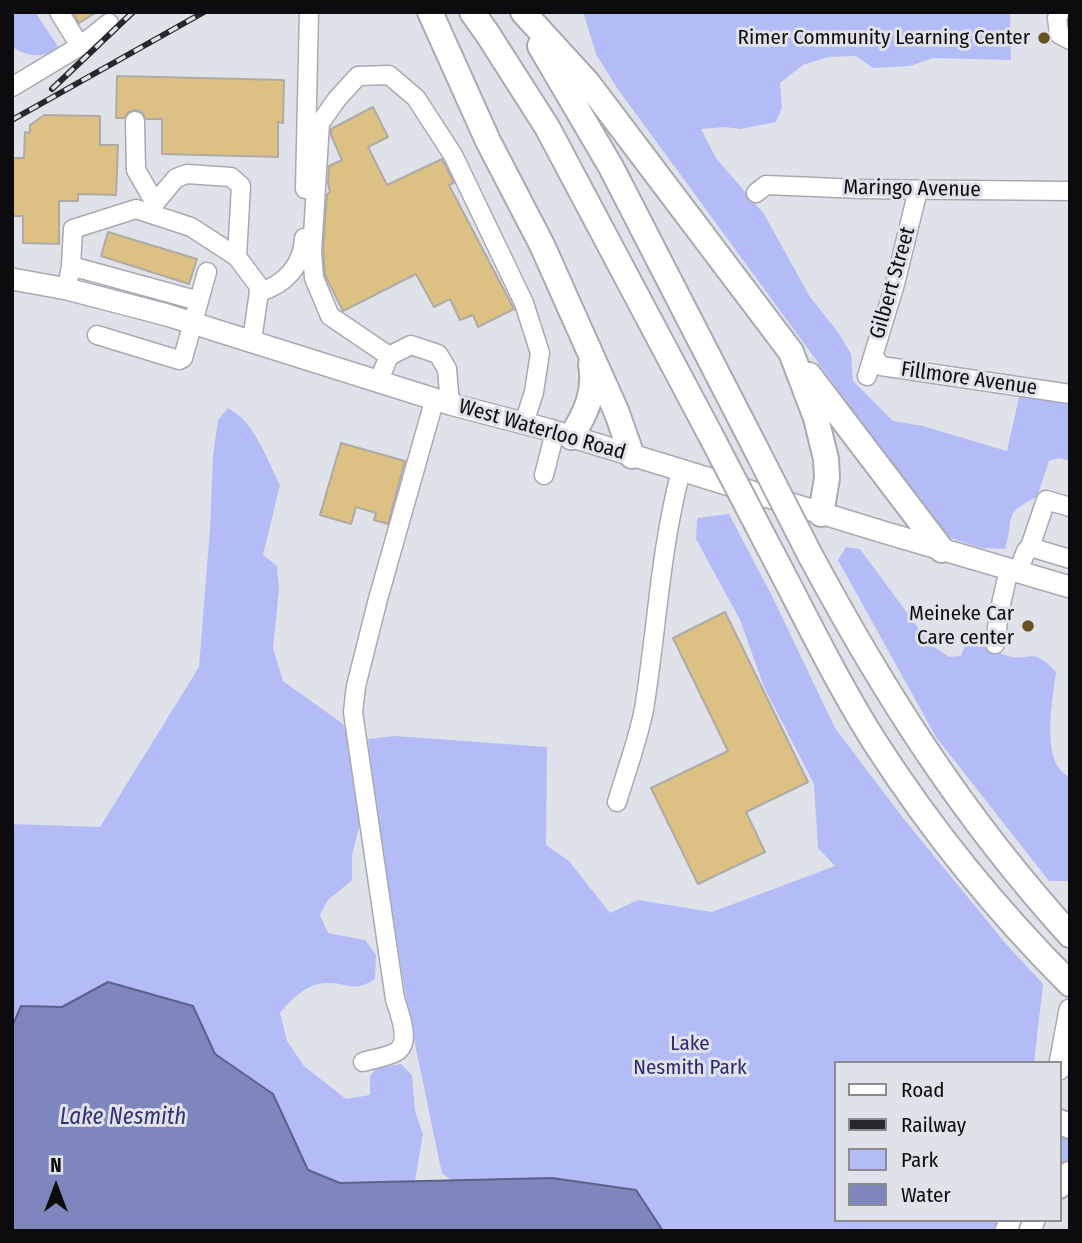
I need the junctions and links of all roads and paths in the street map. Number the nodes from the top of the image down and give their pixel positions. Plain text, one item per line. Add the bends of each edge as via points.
1 (59, 12) edge
2 (309, 12) edge
3 (430, 12) edge
4 (472, 12) edge
5 (517, 12) edge
6 (523, 12) edge
7 (1060, 12) edge
8 (109, 23) dead end
9 (1070, 40) edge
10 (80, 46) junction
11 (12, 87) edge
12 (135, 121) dead end
13 (918, 190) junction
14 (1070, 191) edge
15 (757, 193) dead end
16 (153, 209) junction
17 (237, 257) junction
18 (71, 266) junction
19 (207, 272) dead end
20 (12, 279) edge
21 (67, 289) junction
22 (259, 292) junction
23 (131, 294) junction
24 (199, 301) junction
25 (193, 323) junction
26 (97, 335) dead end
27 (252, 340) junction
28 (587, 346) junction
29 (791, 352) junction
30 (389, 356) junction
31 (874, 357) junction
32 (867, 376) dead end
33 (379, 380) junction
34 (1070, 394) edge
35 (443, 401) junction
36 (524, 423) junction
37 (563, 434) junction
38 (632, 456) junction
39 (681, 471) junction
40 (544, 475) dead end
41 (1070, 507) edge
42 (821, 514) junction
43 (1030, 547) junction
44 (942, 550) junction
45 (1069, 557) edge
46 (1013, 570) junction
47 (1070, 587) edge
48 (995, 644) dead end
49 (617, 802) dead end
50 (1070, 935) edge
51 (1070, 984) edge
52 (1070, 1010) edge
53 (1060, 1061) edge
54 (363, 1062) dead end

1 - 10 street
2 - 22 street via 304,248 300,262 285,280
3 - 28 highway
4 - 51 highway, bridge via 547,127 876,744 934,828 1004,916
5 - 50 highway, bridge via 611,167 809,553 890,698 1001,857
6 - 29 highway via 587,82
7 - 9 street via 1059,34
8 - 10 street
10 - 11 street
12 - 16 street via 136,170
13 - 14 street, Maringo Avenue
13 - 15 street, Maringo Avenue via 766,185
13 - 31 street, Gilbert Street
16 - 17 street
16 - 17 street via 176,178 187,174 231,177 241,186
16 - 18 street via 136,209 73,229
17 - 22 street
18 - 21 street
18 - 23 street
19 - 24 street
20 - 21 main road, West Waterloo Road
21 - 23 main road, West Waterloo Road
22 - 27 street
23 - 24 street
23 - 25 main road, West Waterloo Road
24 - 25 street
25 - 26 street via 179,360
25 - 27 main road, West Waterloo Road
27 - 33 main road, West Waterloo Road
28 - 37 highway via 592,393 587,408
28 - 38 highway
29 - 42 highway via 826,459
29 - 44 highway
30 - 33 street
30 - 35 street via 411,345 438,355 447,369
30 - 36 street via 330,316 314,278 320,123 358,76 389,75 416,98 453,155 524,303 540,353
31 - 32 street, Gilbert Street
31 - 34 street, Fillmore Avenue via 881,366
33 - 35 main road, West Waterloo Road
35 - 36 main road, West Waterloo Road
35 - 54 street via 378,599 356,686 353,712 395,999 404,1032 397,1052
36 - 37 main road, West Waterloo Road
37 - 38 main road, West Waterloo Road
37 - 40 street
38 - 39 main road, West Waterloo Road
39 - 42 main road, West Waterloo Road
39 - 49 street via 643,711
41 - 43 street via 1046,500
42 - 44 main road, West Waterloo Road
43 - 45 street
43 - 46 street
44 - 46 main road, West Waterloo Road
46 - 47 main road, West Waterloo Road
46 - 48 street
52 - 53 main road

